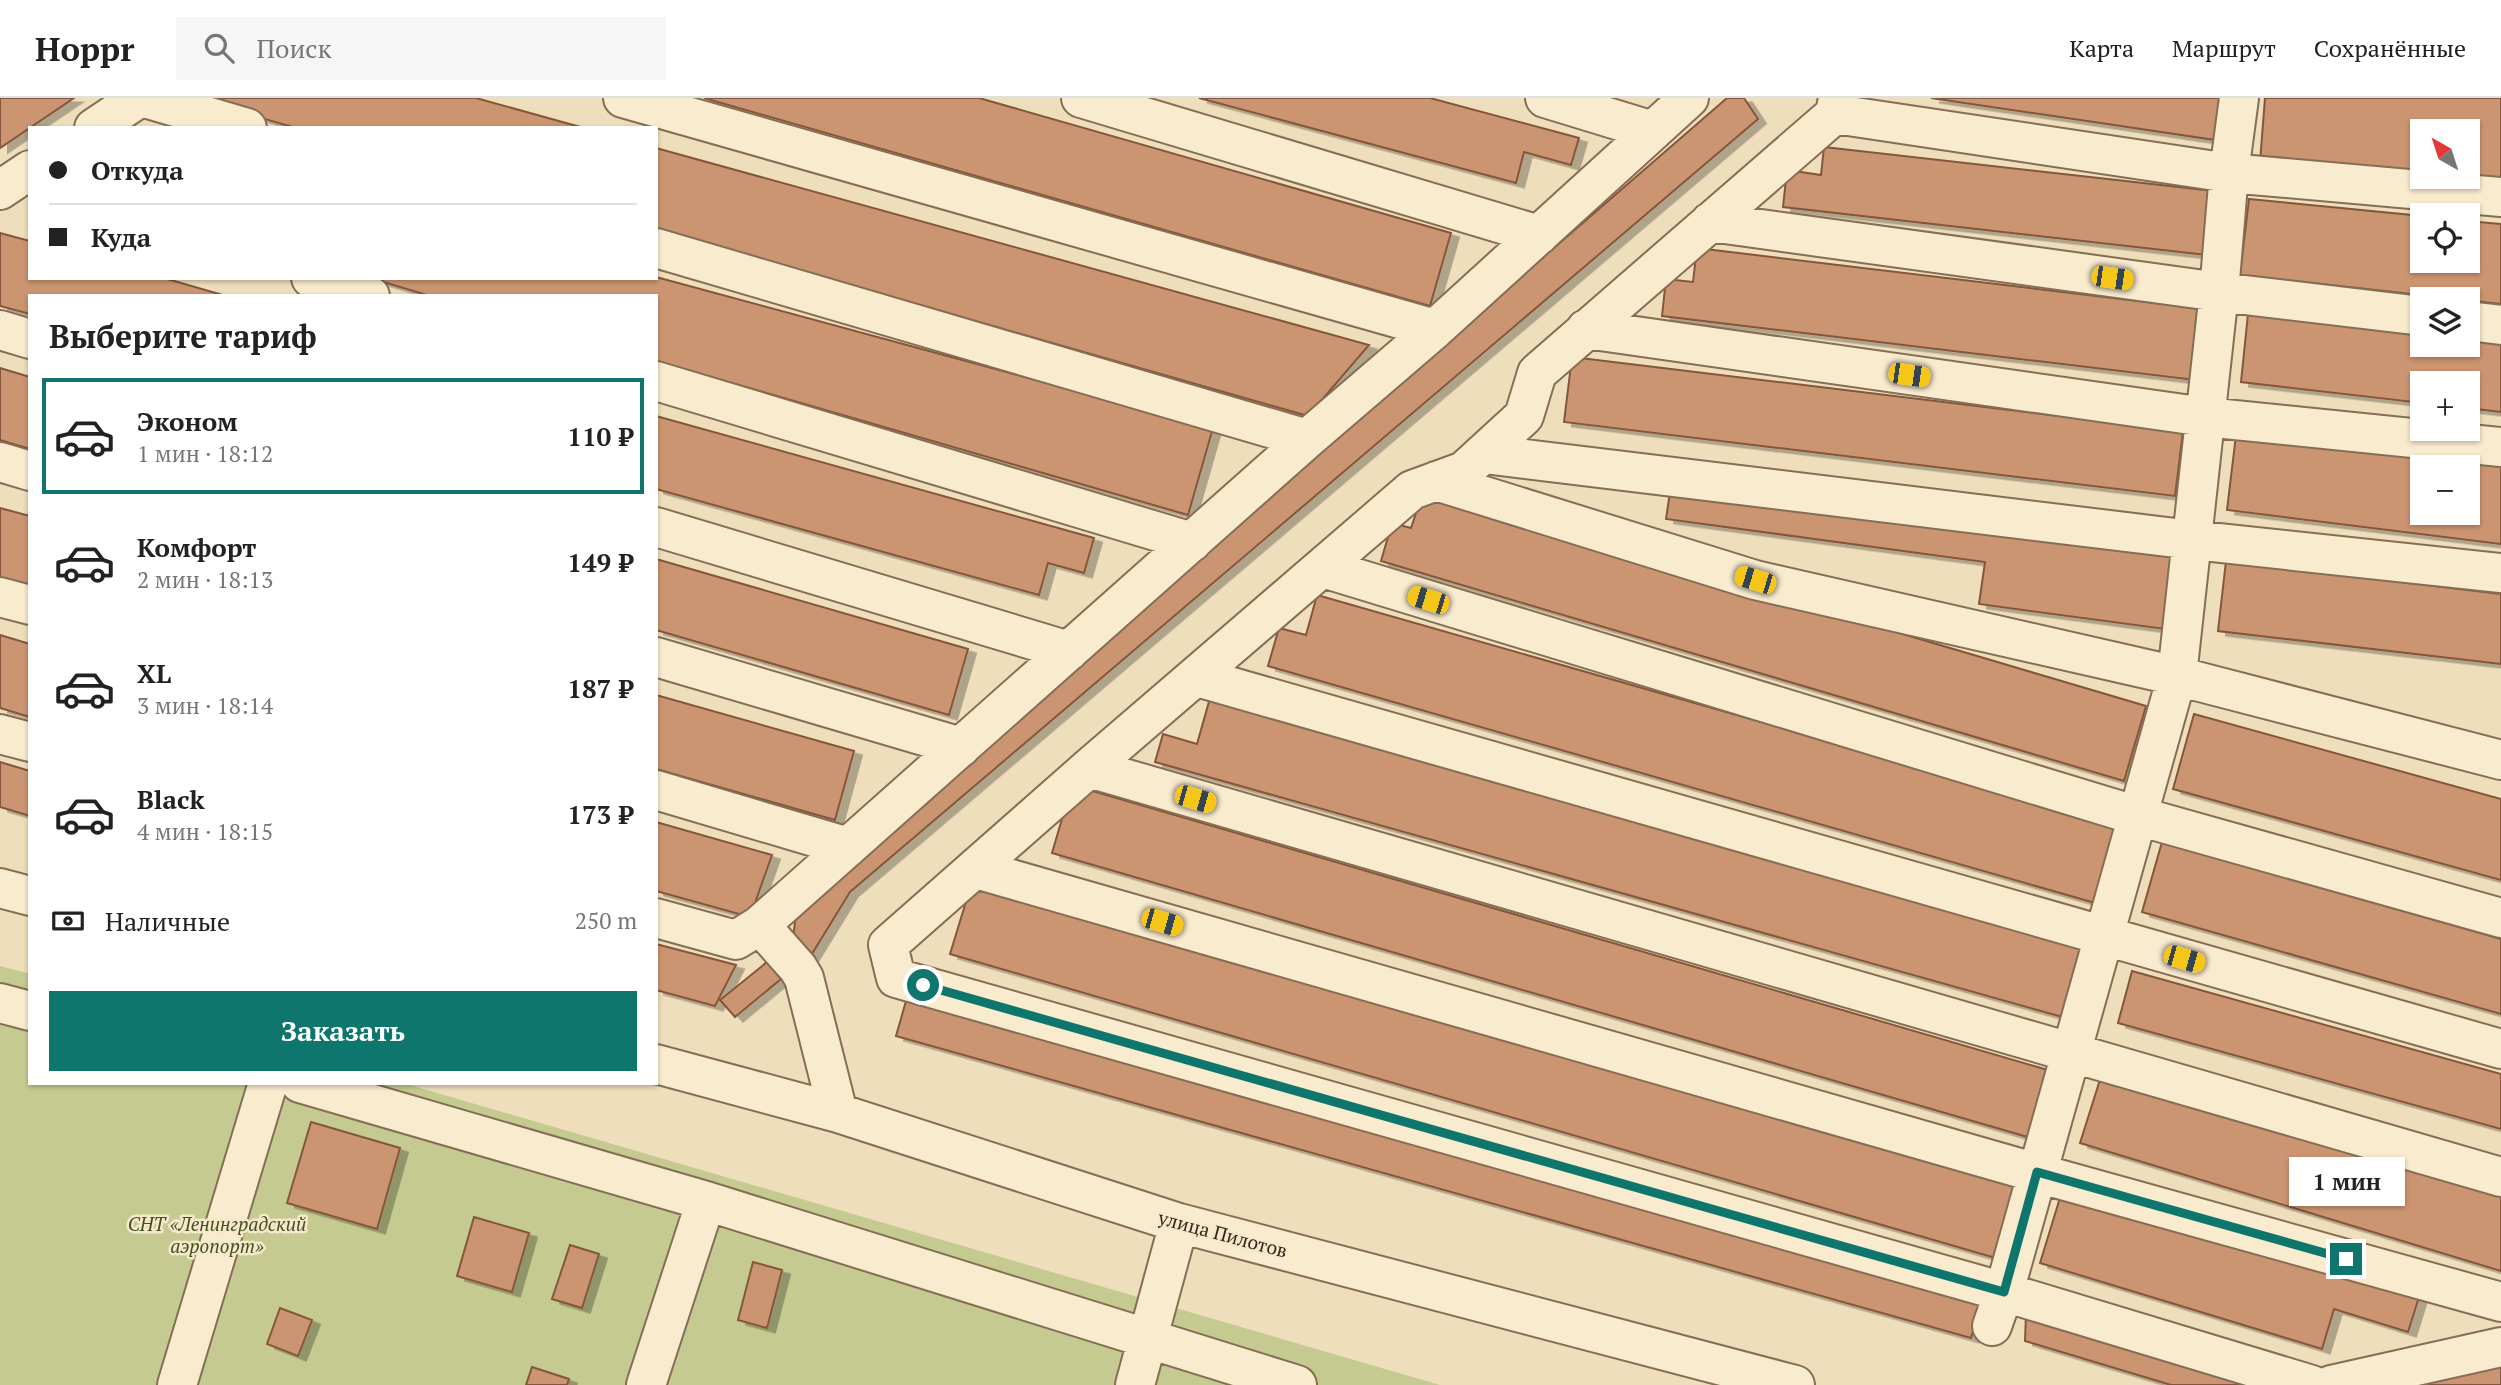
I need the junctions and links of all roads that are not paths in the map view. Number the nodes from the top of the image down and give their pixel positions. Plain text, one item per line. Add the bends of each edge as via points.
1 (139, 98) edge
2 (145, 98) edge
3 (623, 98) edge
4 (1081, 98) edge
5 (1545, 98) edge
6 (1689, 98) edge
7 (2239, 98) edge
8 (1837, 106) edge
9 (97, 126) edge
10 (240, 126) edge
11 (1653, 131) junction
12 (2229, 173) junction
13 (2501, 197) edge
14 (1710, 222) junction
15 (1539, 235) junction
16 (658, 249) edge
17 (318, 280) edge
18 (2219, 292) junction
19 (363, 294) edge
20 (2410, 315) edge
21 (2480, 322) edge
22 (2501, 325) edge
23 (1435, 329) junction
24 (1586, 329) junction
25 (0, 330) edge
26 (28, 338) edge
27 (658, 382) edge
28 (2205, 417) junction
29 (1307, 439) junction
30 (2501, 447) edge
31 (1484, 454) junction
32 (0, 462) edge
33 (28, 470) edge
34 (1436, 481) junction
35 (658, 528) edge
36 (2192, 540) junction
37 (1192, 541) junction
38 (1322, 568) junction
39 (2501, 573) edge
40 (0, 597) edge
41 (28, 604) edge
42 (1069, 651) junction
43 (658, 658) edge
44 (2177, 676) junction
45 (1197, 677) junction
46 (0, 734) edge
47 (28, 741) edge
48 (961, 747) junction
49 (2501, 760) edge
50 (1089, 768) junction
51 (658, 791) edge
52 (2137, 816) junction
53 (848, 847) junction
54 (976, 869) junction
55 (0, 888) edge
56 (28, 895) edge
57 (2501, 918) edge
58 (658, 919) edge
59 (760, 925) junction
60 (2104, 936) junction
61 (0, 1003) edge
62 (28, 1010) edge
63 (2501, 1049) edge
64 (2070, 1054) junction
65 (658, 1065) edge
66 (267, 1085) edge
67 (307, 1085) edge
68 (838, 1113) junction
69 (2037, 1172) junction
70 (2501, 1177) edge
71 (706, 1201) junction
72 (1179, 1223) junction
73 (2501, 1302) edge
74 (1998, 1309) junction
75 (1147, 1338) junction
76 (2501, 1347) edge
77 (177, 1385) edge
78 (646, 1385) edge
79 (1135, 1385) edge
80 (1297, 1385) edge
81 (1795, 1385) edge
82 (2312, 1385) edge
83 (2331, 1385) edge

1 - 9 street
2 - 10 street
3 - 23 street
4 - 15 street
5 - 11 street
6 - 11 street
7 - 12 street
8 - 12 street
8 - 14 street
11 - 15 street
12 - 13 street
12 - 18 street
14 - 18 street
14 - 24 street
15 - 23 street
16 - 29 street
17 - 19 street
18 - 20 street
18 - 28 street
21 - 22 street
23 - 29 street
24 - 28 street
24 - 31 street via 1536,373 1524,416
25 - 26 street
27 - 37 street
28 - 30 street
28 - 36 street
29 - 37 street
31 - 34 street via 1464,471
31 - 36 street
32 - 33 street
34 - 38 street via 1412,491
34 - 44 street via 1755,580
35 - 42 street
36 - 39 street
36 - 44 street
37 - 42 street
38 - 45 street
38 - 52 street
40 - 41 street
42 - 48 street
43 - 48 street
44 - 49 street
44 - 52 street
45 - 50 street
45 - 60 street
46 - 47 street
48 - 53 street
50 - 54 street
50 - 64 street
51 - 53 street
52 - 57 street
52 - 60 street
53 - 59 street
54 - 69 street
54 - 74 street via 888,945 896,978
55 - 56 street
58 - 59 street via 736,940
59 - 68 street via 804,978
60 - 63 street
60 - 64 street
61 - 62 street
64 - 69 street
64 - 70 street
65 - 68 street, улица Пилотов
66 - 77 street
67 - 71 street
68 - 72 street, улица Пилотов
69 - 73 street
69 - 74 street
71 - 75 street
71 - 78 street
72 - 75 street
72 - 81 street, улица Пилотов
74 - 82 street
75 - 79 street
75 - 80 street
76 - 83 street

